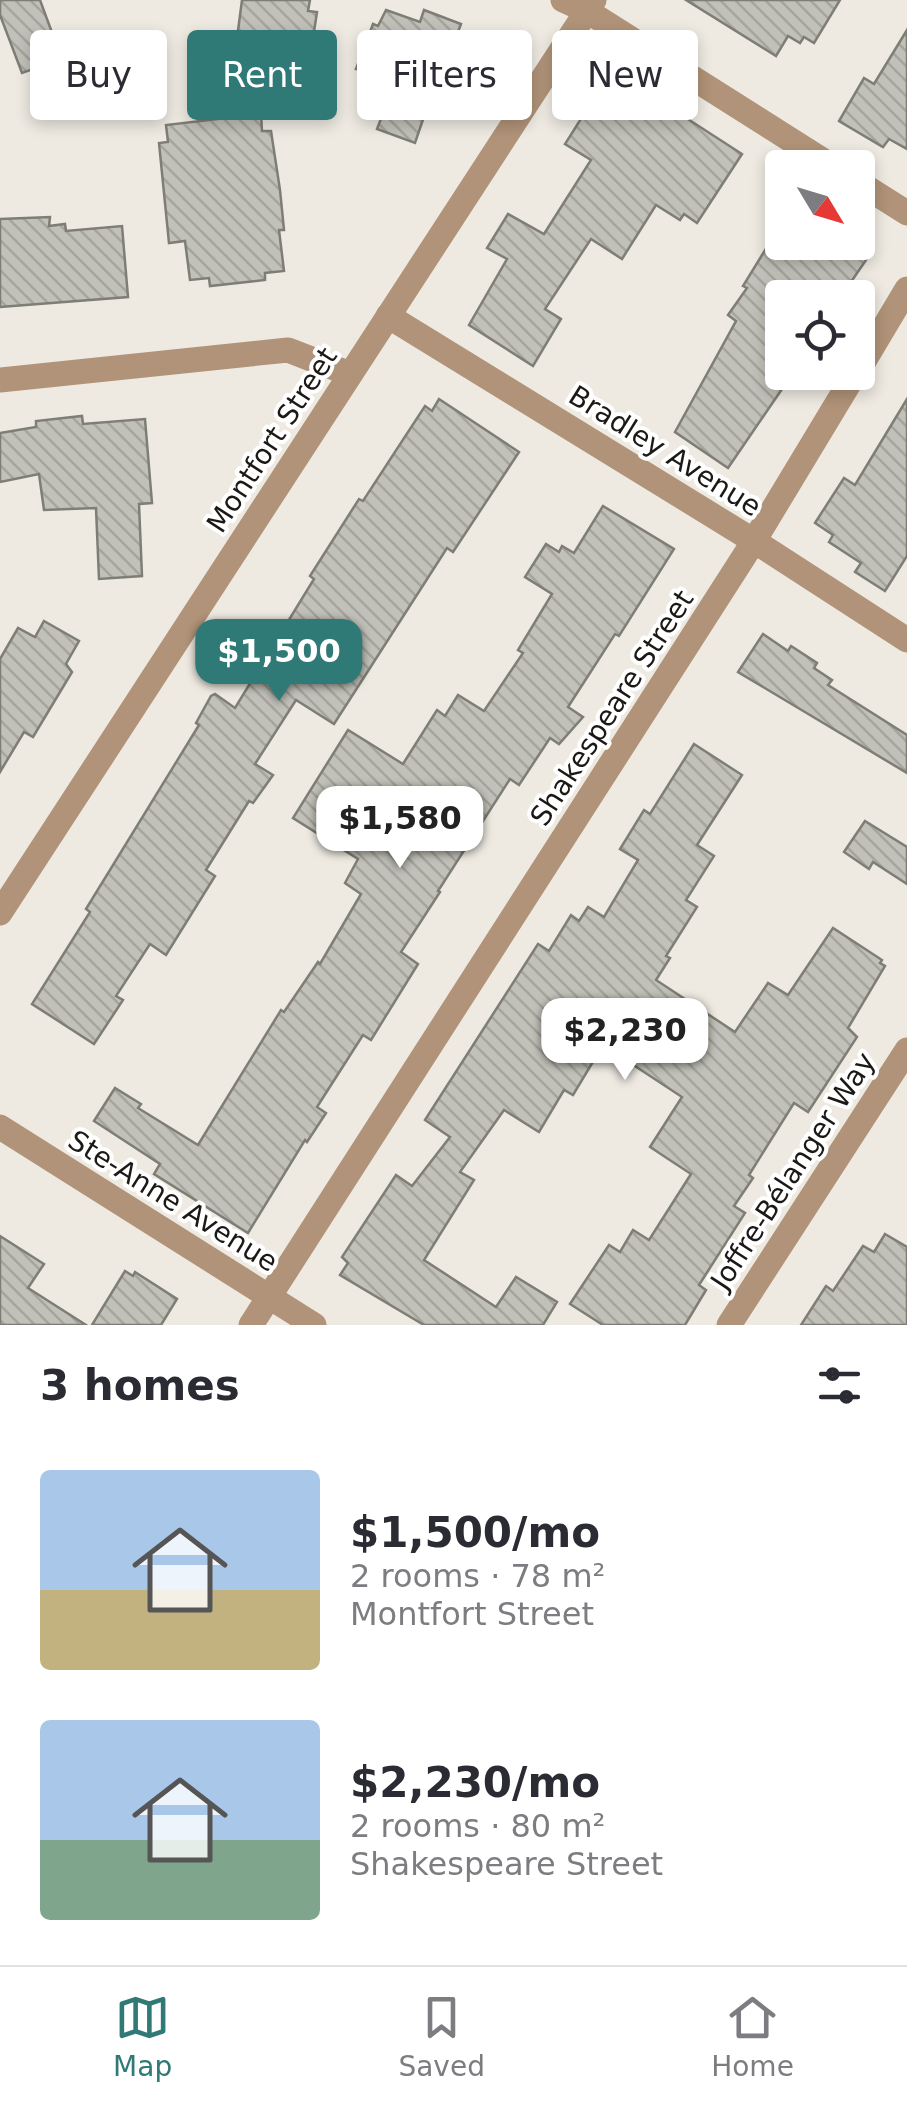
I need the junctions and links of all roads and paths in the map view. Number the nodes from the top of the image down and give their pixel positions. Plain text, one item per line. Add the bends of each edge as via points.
1 (563, 0) edge
2 (591, 6) edge
3 (808, 150) edge
4 (875, 193) edge
5 (907, 213) edge
6 (907, 289) edge
7 (388, 316) junction
8 (875, 342) edge
9 (350, 374) junction
10 (0, 380) edge
11 (846, 390) edge
12 (754, 541) junction
13 (907, 640) edge
14 (0, 913) edge
15 (907, 1050) edge
16 (0, 1127) edge
17 (268, 1298) junction
18 (251, 1325) edge
19 (314, 1325) edge
20 (729, 1325) edge

1 - 2 street
2 - 3 street
2 - 7 street, Montfort Street
4 - 5 street
6 - 8 street, Shakespeare Street
7 - 9 street, Montfort Street
7 - 12 street, Bradley Avenue
9 - 10 street via 288,350
9 - 14 street, Montfort Street
11 - 12 street, Shakespeare Street
12 - 13 street, Bradley Avenue
12 - 17 street, Shakespeare Street
15 - 20 street, Joffre-Bélanger Way
16 - 17 street, Ste-Anne Avenue
17 - 18 street, Shakespeare Street
17 - 19 street, Ste-Anne Avenue

